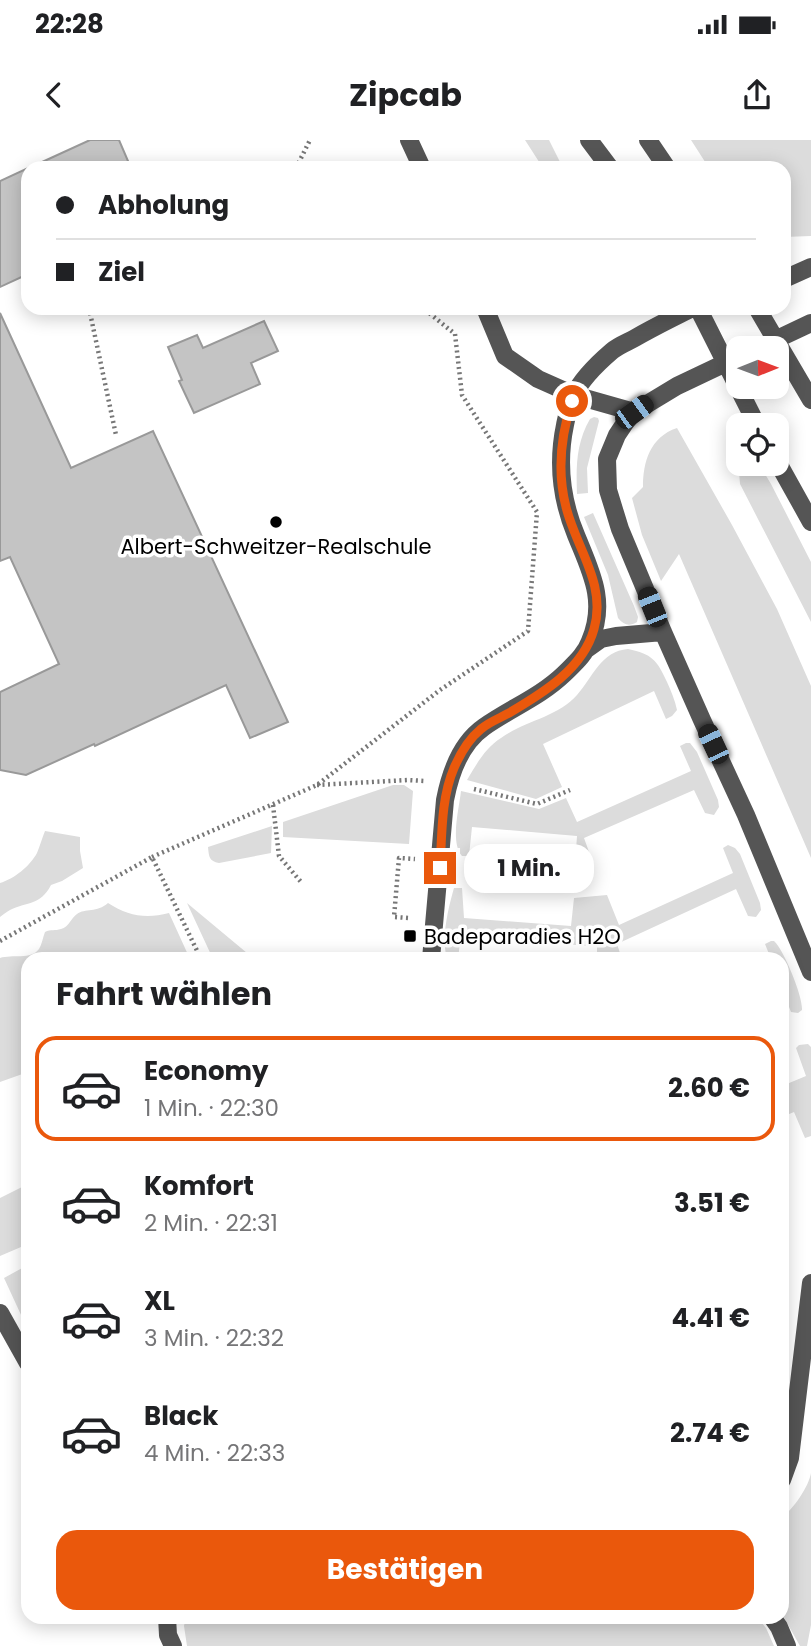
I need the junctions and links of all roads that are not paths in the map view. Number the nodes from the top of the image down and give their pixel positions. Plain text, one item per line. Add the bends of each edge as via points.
1 (409, 140) edge
2 (589, 140) edge
3 (648, 140) edge
4 (419, 161) edge
5 (605, 161) edge
6 (662, 161) edge
7 (811, 267) edge
8 (791, 276) edge
9 (488, 315) edge
10 (679, 315) edge
11 (703, 315) edge
12 (761, 315) edge
13 (811, 323) edge
14 (774, 336) edge
15 (784, 336) edge
16 (726, 351) edge
17 (789, 362) edge
18 (726, 363) edge
19 (574, 395) junction
20 (811, 400) edge
21 (634, 412) junction
22 (785, 476) edge
23 (811, 522) edge
24 (663, 632) junction
25 (587, 649) junction
26 (432, 952) edge
27 (811, 972) edge
28 (811, 1283) edge
29 (0, 1313) edge
30 (21, 1350) edge
31 (789, 1461) edge
32 (777, 1624) edge
33 (787, 1646) edge

1 - 4 street
2 - 5 street
3 - 6 street
7 - 8 street
9 - 19 street via 505,356 538,379
10 - 19 street via 614,349
11 - 16 street
12 - 14 street
13 - 15 street
17 - 20 street
18 - 21 street
19 - 21 street
19 - 25 street via 562,440 561,470 566,507 596,588 598,612
21 - 24 street via 607,459 608,490
22 - 23 street
24 - 25 street via 608,637
24 - 27 street
25 - 26 street via 545,691 482,728 464,748 445,800
28 - 31 street
29 - 30 street
32 - 33 street

